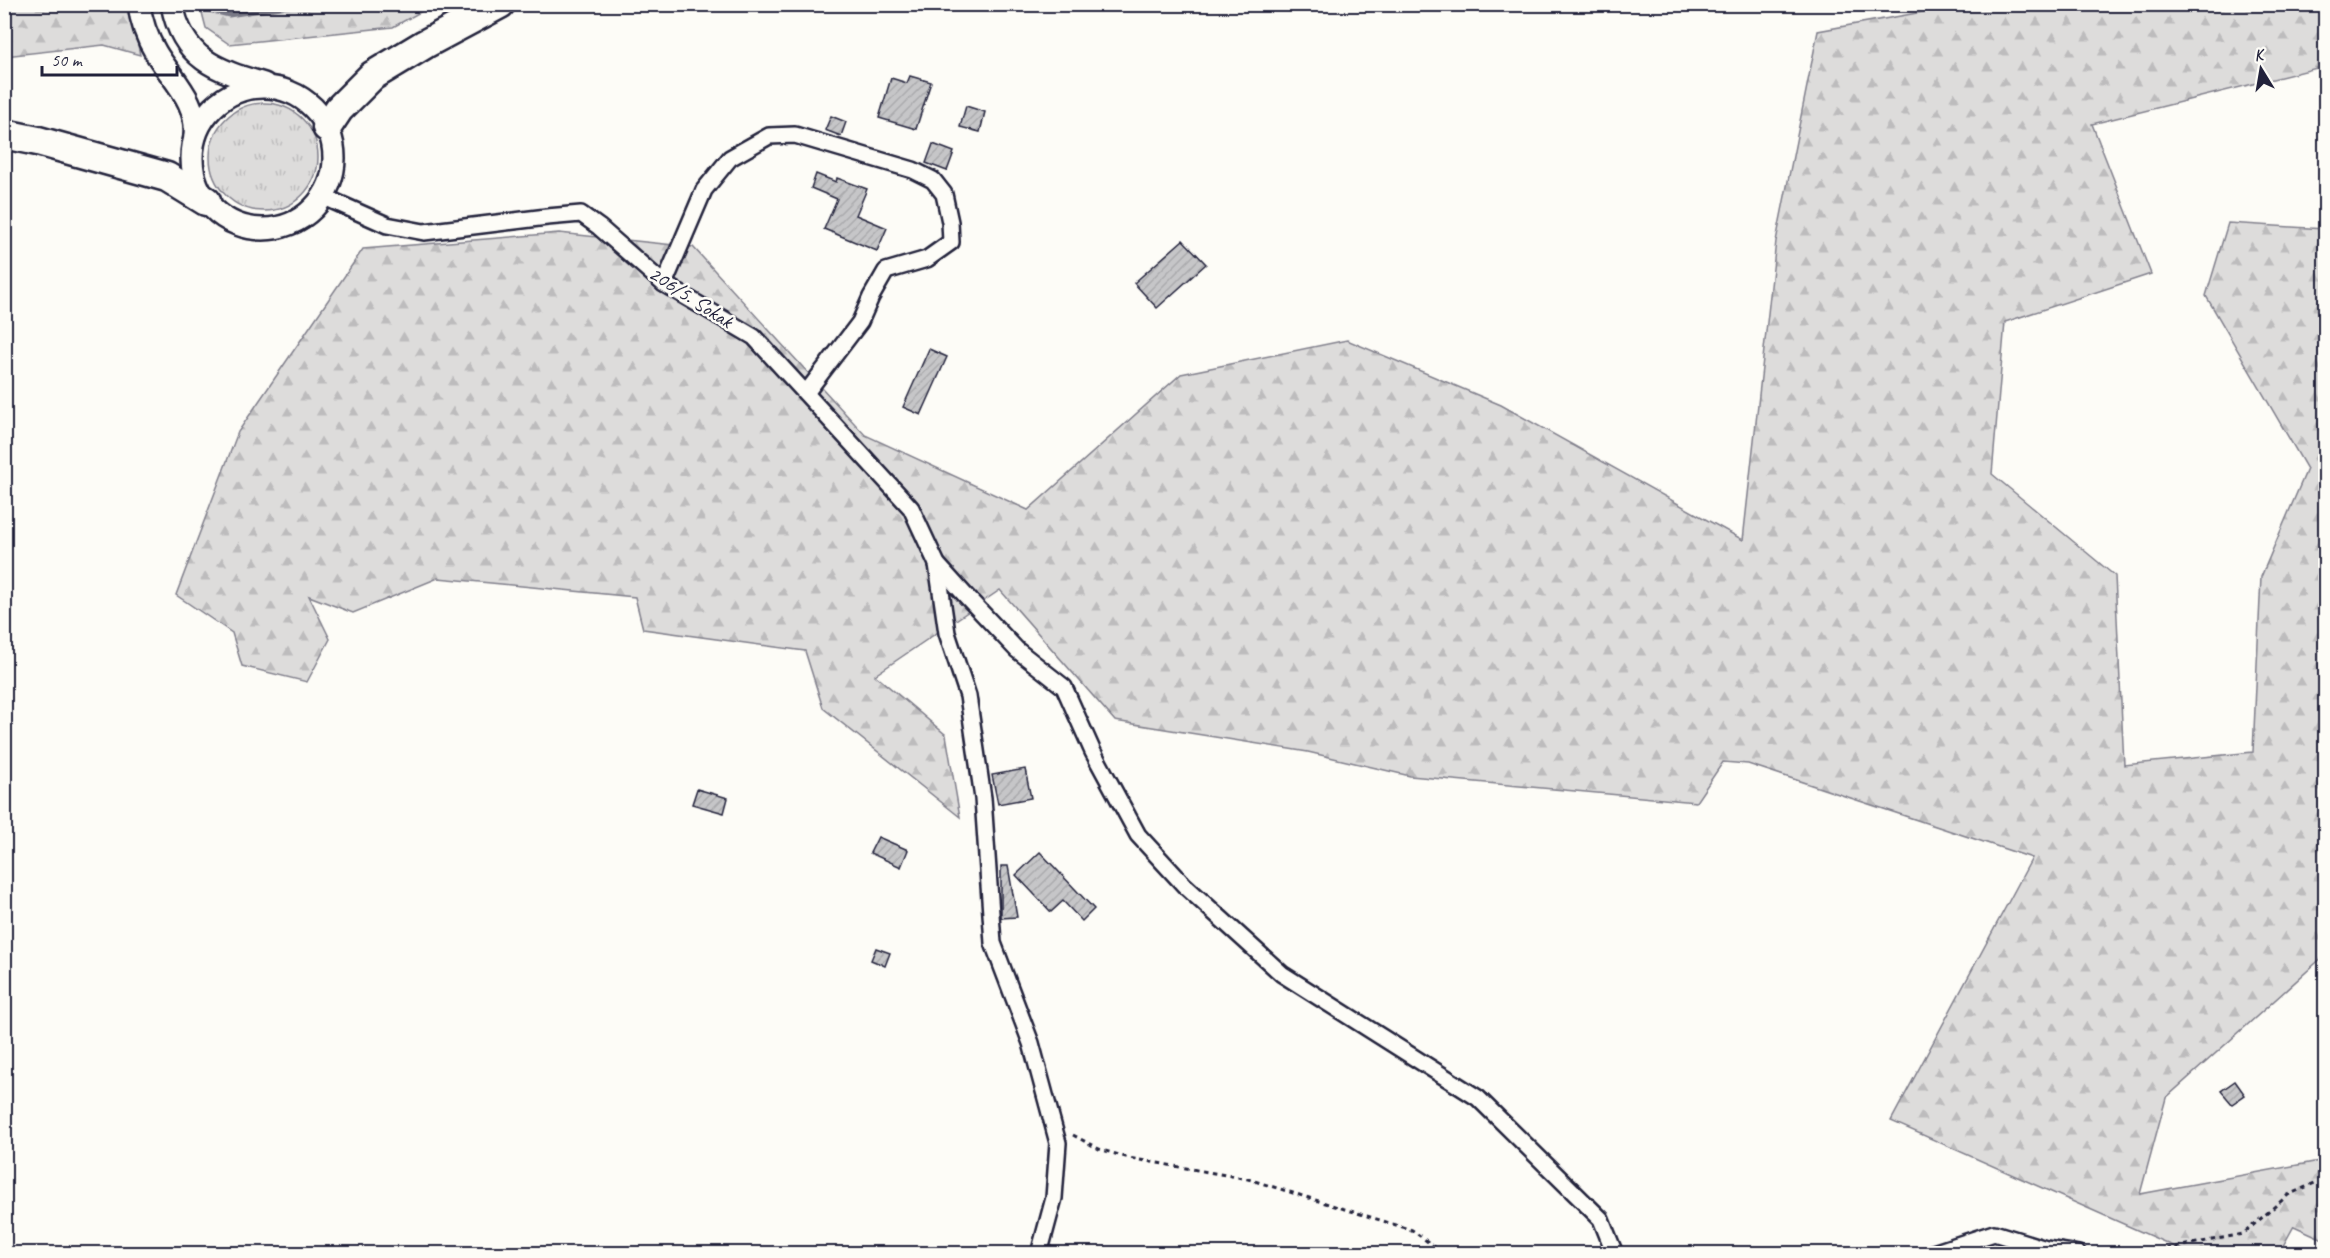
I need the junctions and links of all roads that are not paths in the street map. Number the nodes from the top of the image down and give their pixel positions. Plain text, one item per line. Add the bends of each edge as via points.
1 (139, 4) edge
2 (172, 4) edge
3 (500, 4) edge
4 (285, 90) junction
5 (327, 127) junction
6 (4, 134) edge
7 (195, 137) junction
8 (322, 196) junction
9 (206, 201) junction
10 (664, 284) junction
11 (806, 393) junction
12 (937, 564) junction
13 (1039, 1254) edge
14 (1615, 1254) edge
15 (1930, 1254) edge
16 (2078, 1254) edge

1 - 7 main road via 147,37 192,106 197,121
2 - 4 main road via 179,32 191,49 209,63 230,74
3 - 5 highway via 372,76
4 - 5 main road via 309,104
4 - 7 main road via 257,87 230,95 208,112
5 - 8 main road via 334,162
6 - 9 highway via 167,177
7 - 9 main road via 194,177
8 - 9 main road via 304,216 266,228 232,221
8 - 10 street, 206/5. Sokak via 387,225 424,232 581,214
10 - 11 street, 206/5. Sokak via 754,337
10 - 11 street via 704,190 730,158 769,135 795,135 913,170 933,180 944,194 951,242 927,258 886,271 860,322
11 - 12 street, 206/5. Sokak via 911,508
12 - 13 street via 947,633 968,696 983,798 993,943 1031,1043 1058,1143 1054,1198
12 - 14 street via 1017,650 1064,687 1093,752 1138,835 1184,885 1282,974 1478,1098 1601,1219
15 - 16 street via 1994,1233

